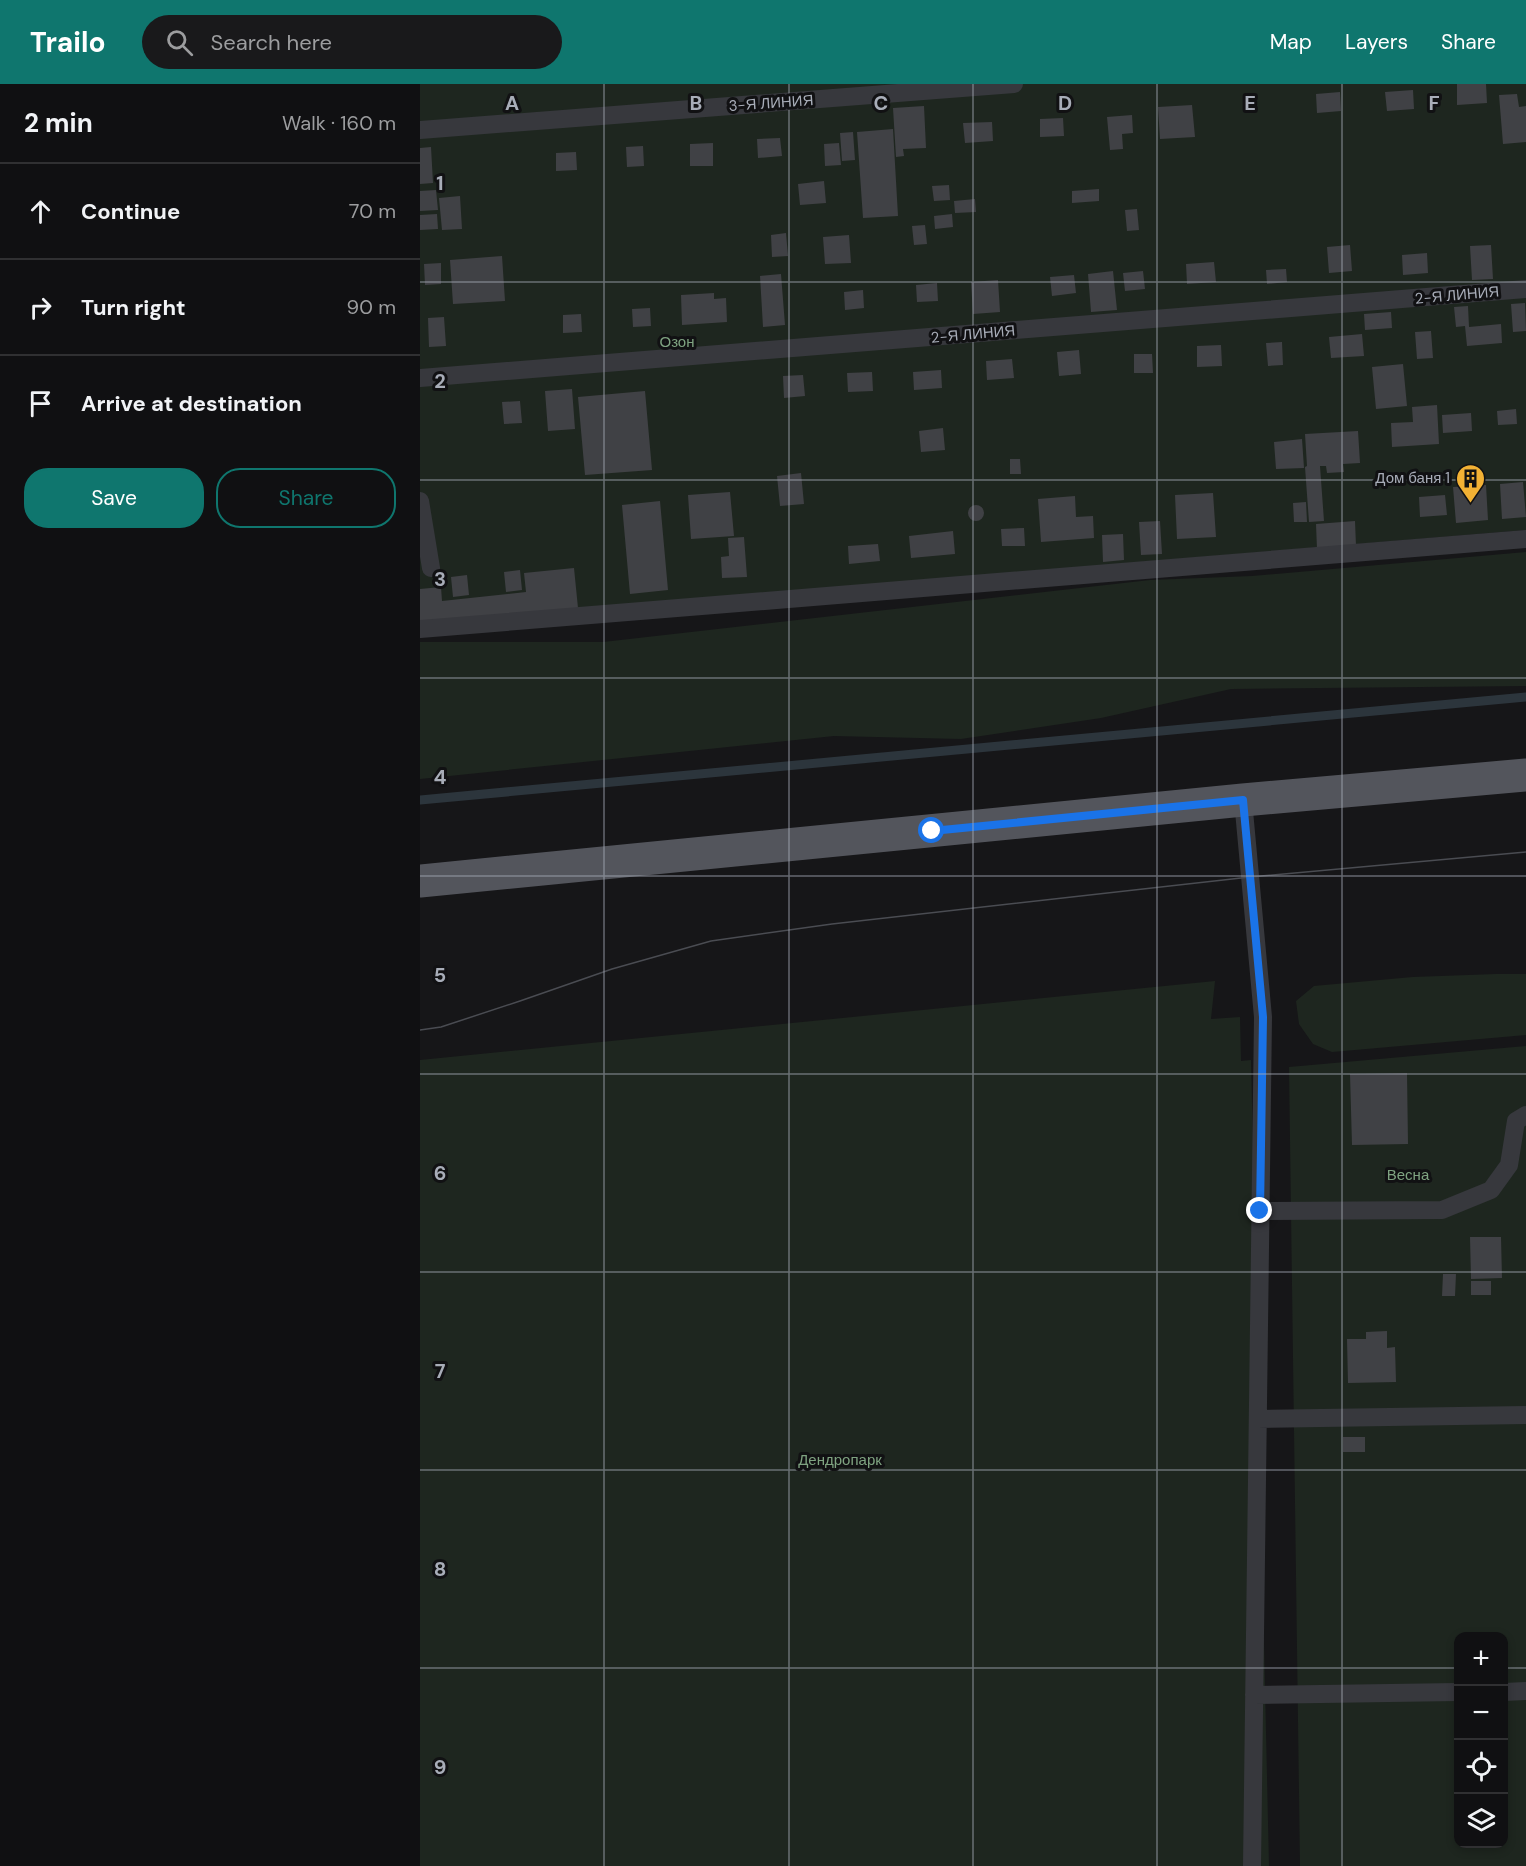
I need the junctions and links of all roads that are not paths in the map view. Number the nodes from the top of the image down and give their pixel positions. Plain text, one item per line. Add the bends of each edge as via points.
1 (1014, 84) edge
2 (420, 130) edge
3 (1526, 290) edge
4 (420, 378) edge
5 (420, 501) edge
6 (1526, 539) edge
7 (431, 568) dead end
8 (420, 629) edge
9 (1526, 775) edge
10 (1243, 800) junction
11 (420, 881) edge
12 (1526, 1115) edge
13 (1260, 1211) junction
14 (1526, 1415) edge
15 (1258, 1419) junction
16 (1526, 1691) edge
17 (1454, 1692) edge
18 (1508, 1692) edge
19 (1254, 1695) junction
20 (1252, 1866) edge

1 - 2 lane, 3-Я ЛИНИЯ
3 - 4 lane, 2-Я ЛИНИЯ
5 - 7 lane
6 - 8 lane
9 - 10 main road
10 - 11 main road
10 - 13 lane via 1263,1017
12 - 13 lane via 1516,1121 1509,1165 1491,1190 1442,1210
13 - 15 lane
14 - 15 lane
15 - 19 lane
16 - 18 lane
17 - 19 lane
19 - 20 lane

